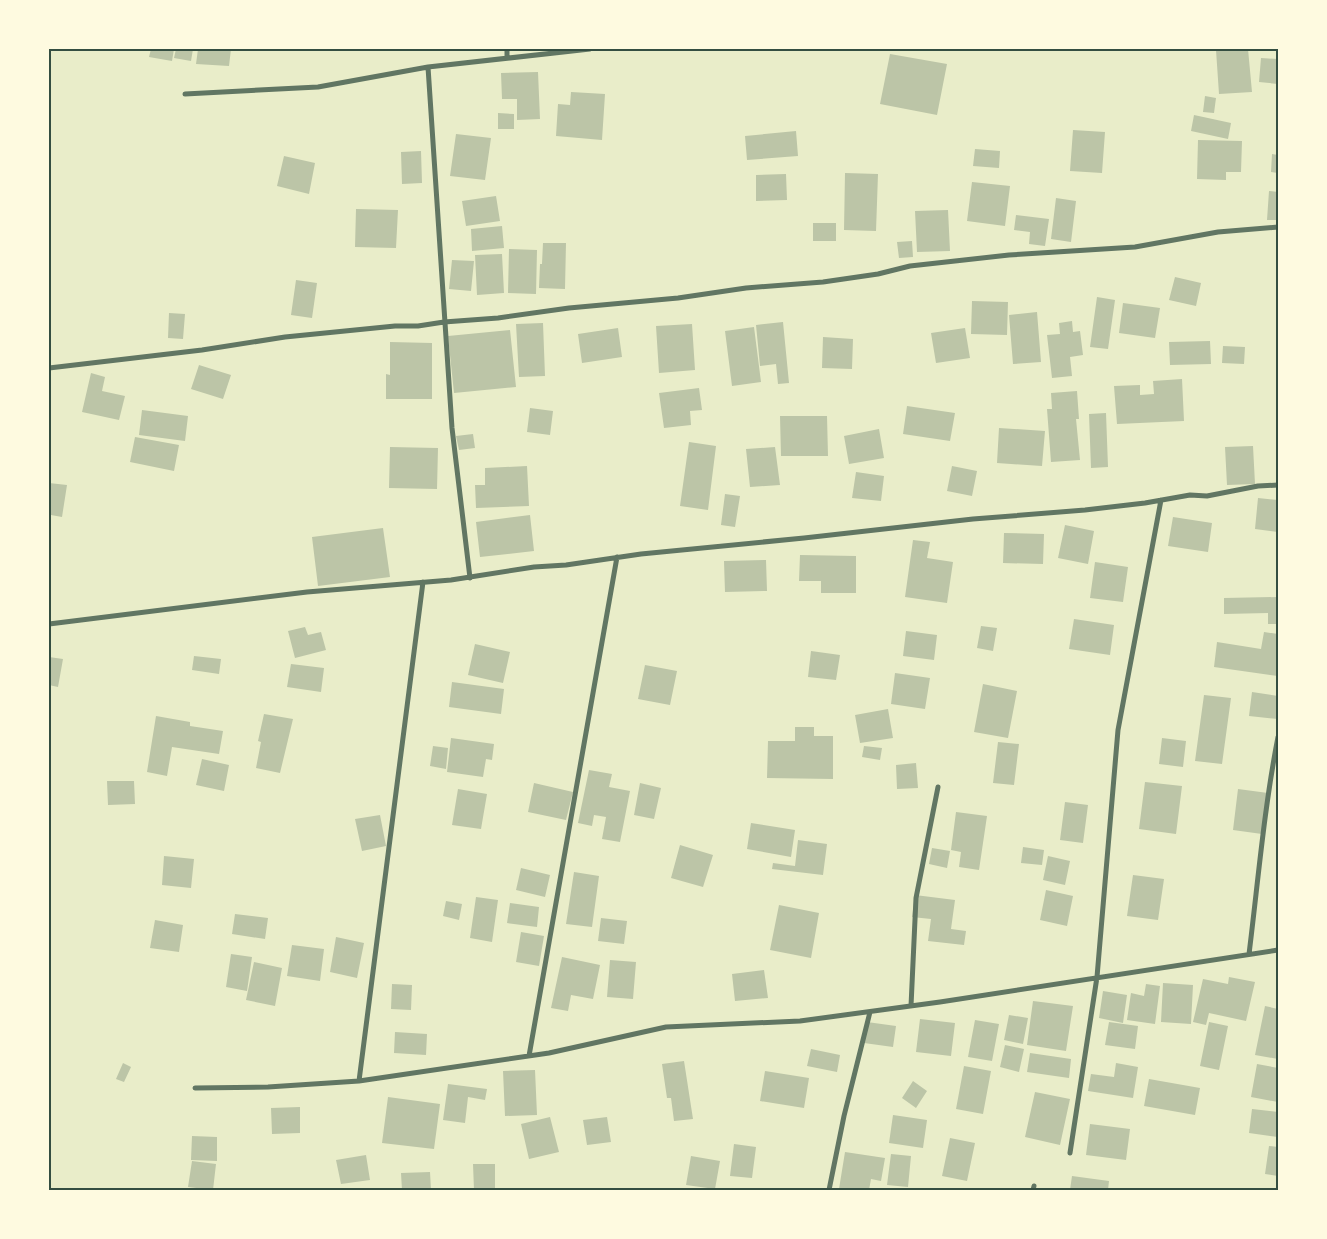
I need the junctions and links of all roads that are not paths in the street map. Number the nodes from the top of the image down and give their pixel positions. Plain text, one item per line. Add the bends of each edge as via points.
1 (507, 49) edge
2 (590, 49) edge
3 (507, 58) junction
4 (428, 67) junction
5 (185, 94) dead end
6 (1278, 227) edge
7 (444, 322) junction
8 (49, 368) edge
9 (1278, 485) edge
10 (1161, 500) junction
11 (617, 557) junction
12 (470, 578) junction
13 (423, 582) junction
14 (49, 624) edge
15 (1278, 737) edge
16 (938, 787) dead end
17 (1278, 950) edge
18 (1249, 954) junction
19 (1097, 977) junction
20 (912, 1006) junction
21 (870, 1012) junction
22 (529, 1056) junction
23 (359, 1082) junction
24 (195, 1088) dead end
25 (1070, 1153) dead end
26 (829, 1190) edge

1 - 3 street
2 - 3 street
3 - 4 street
4 - 5 street via 318,87
4 - 7 street
6 - 7 street via 1218,232 1135,247 962,260 824,282
7 - 8 street via 285,337
7 - 12 street via 452,428
9 - 10 street
10 - 11 street
10 - 19 street via 1118,730
11 - 12 street
11 - 22 street
12 - 13 street
13 - 14 street via 307,592
13 - 23 street
15 - 18 street via 1263,829
16 - 20 street via 916,898
17 - 18 street
18 - 19 street
19 - 20 street
19 - 25 street
20 - 21 street
21 - 22 street via 800,1021 666,1026
21 - 26 street
22 - 23 street
23 - 24 street

